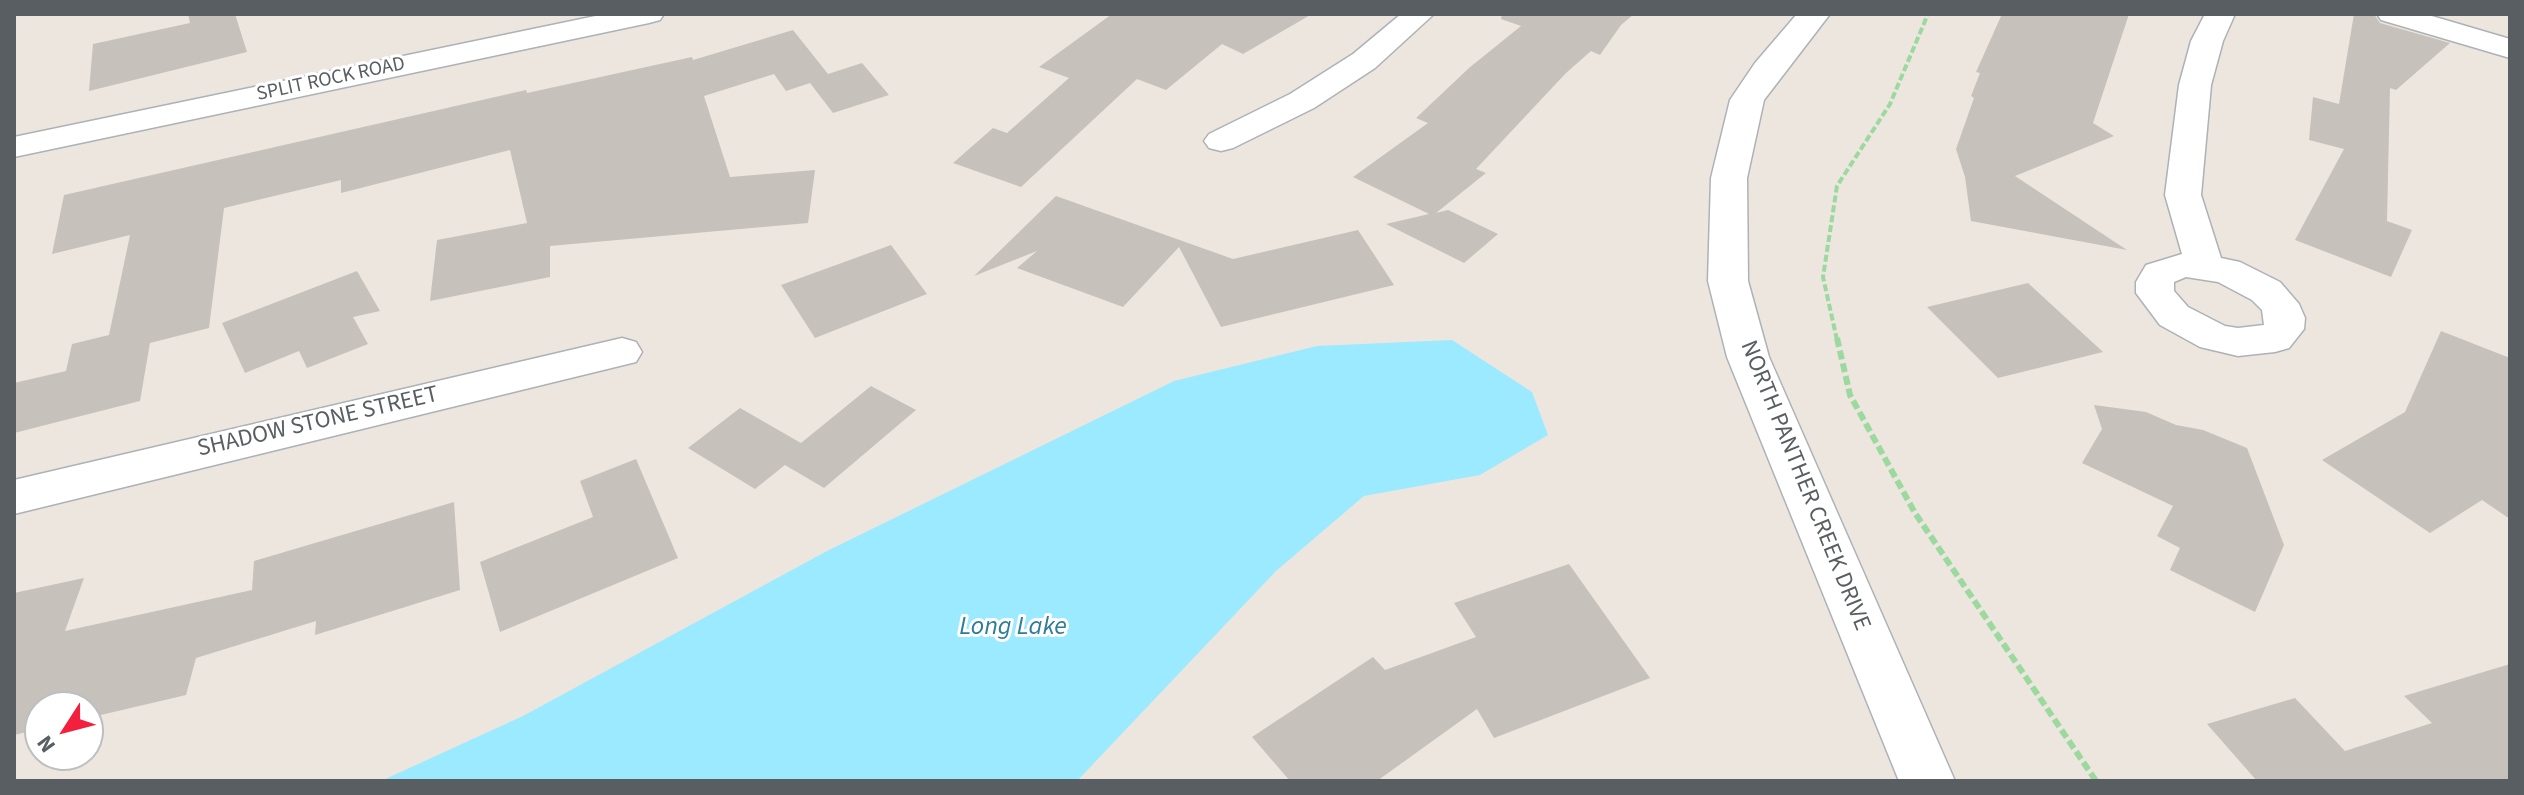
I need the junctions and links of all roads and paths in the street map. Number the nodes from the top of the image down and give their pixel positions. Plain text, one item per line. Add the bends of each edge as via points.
1 (649, 14) edge
2 (1419, 14) edge
3 (1814, 14) edge
4 (1928, 14) edge
5 (2220, 14) edge
6 (2392, 14) edge
7 (2510, 49) edge
8 (1221, 141) dead end
9 (14, 147) edge
10 (2205, 266) dead end
11 (622, 352) dead end
12 (14, 497) edge
13 (1927, 781) edge
14 (2096, 781) edge

1 - 9 street, SPLIT ROCK ROAD
2 - 8 street via 1364,61 1302,101
3 - 13 street, NORTH PANTHER CREEK DRIVE via 1747,100 1729,178 1728,281 1748,357
4 - 14 path via 1890,104 1837,186 1823,277 1850,395 1915,513
5 - 10 street via 2195,85 2183,195
6 - 7 street
11 - 12 street, SHADOW STONE STREET

